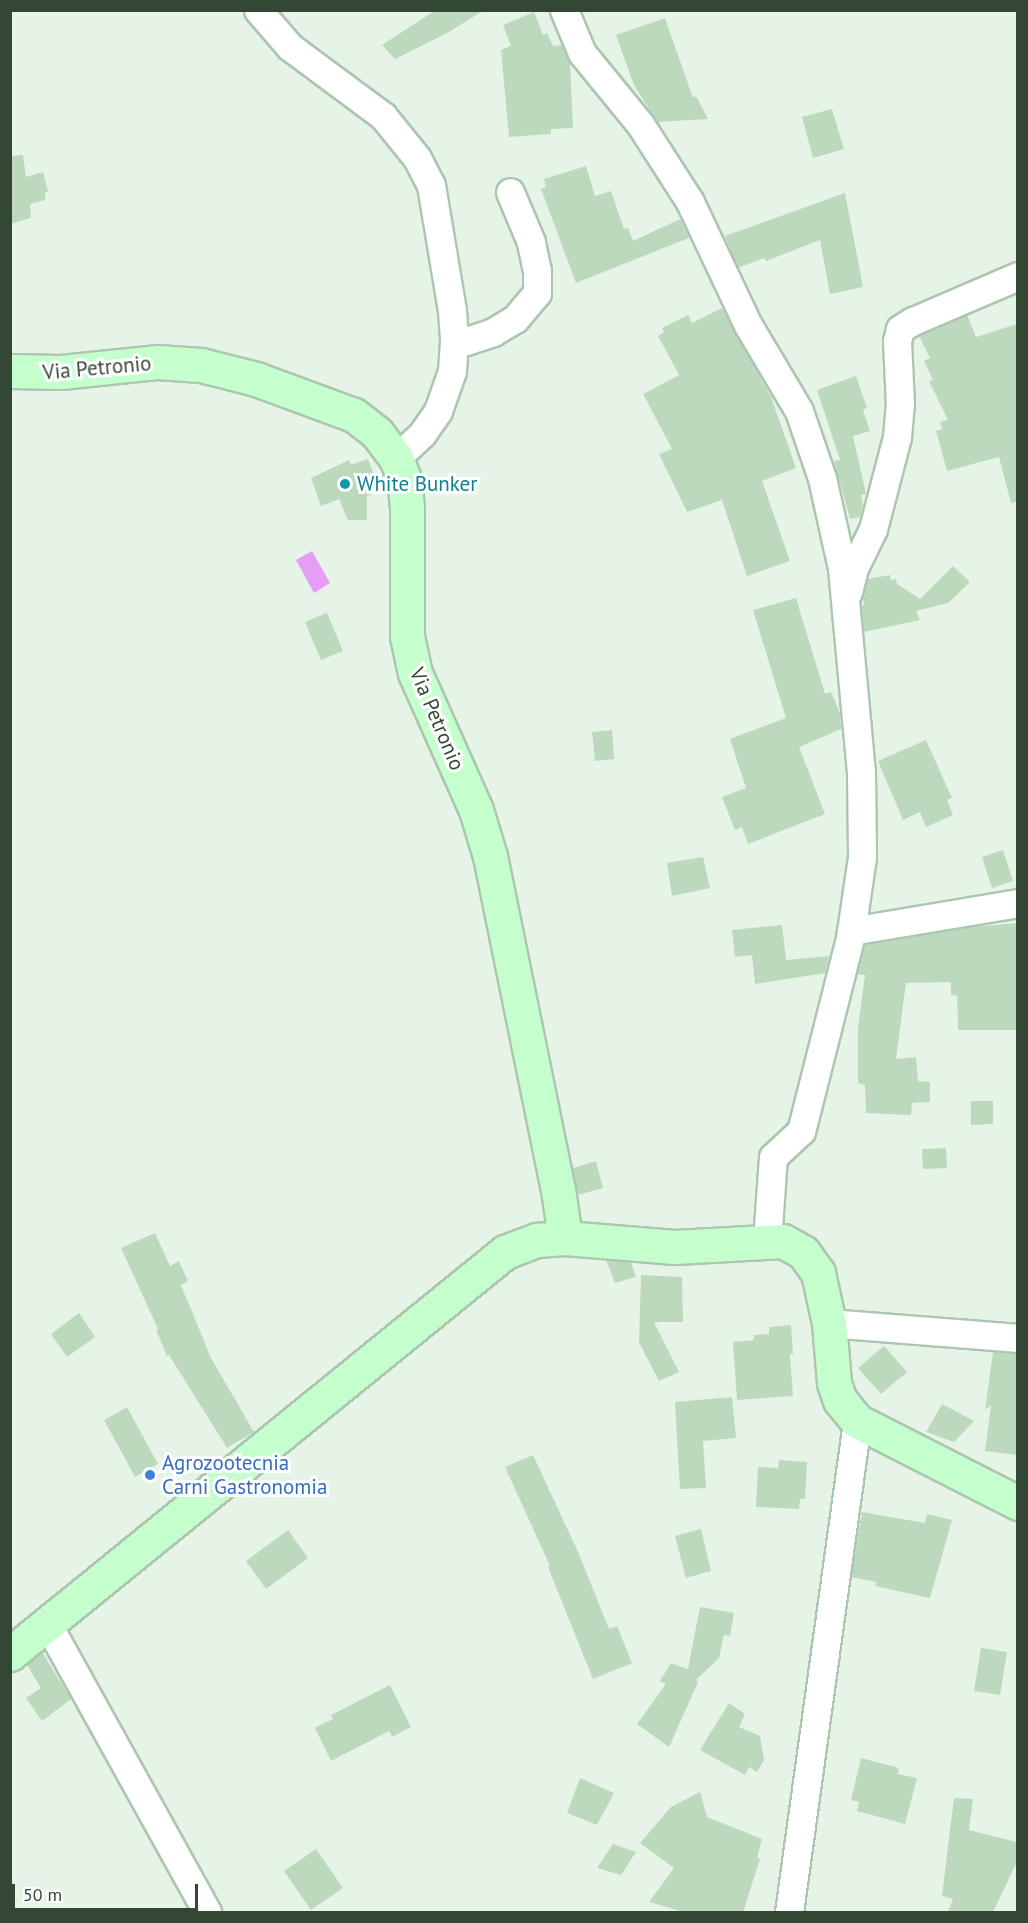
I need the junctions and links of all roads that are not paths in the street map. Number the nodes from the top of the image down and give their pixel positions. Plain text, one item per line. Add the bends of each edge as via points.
1 (258, 10) edge
2 (564, 10) edge
3 (510, 192) dead end
4 (1017, 276) edge
5 (454, 342) junction
6 (10, 371) edge
7 (396, 458) junction
8 (846, 599) junction
9 (1017, 903) edge
10 (851, 931) junction
11 (565, 1238) junction
12 (767, 1241) junction
13 (829, 1323) junction
14 (1017, 1338) edge
15 (857, 1421) junction
16 (1017, 1503) edge
17 (47, 1623) junction
18 (10, 1654) edge
19 (207, 1912) edge
20 (789, 1912) edge

1 - 5 street via 290,47 383,116 426,173 440,230
2 - 8 street via 582,53 640,124 690,202 748,325 799,411 822,478
3 - 5 street via 531,242 537,293 515,319 493,332
4 - 8 street via 900,329 897,437 873,529 854,568
5 - 7 street via 452,371 438,411 422,434
6 - 7 street, Via Petronio via 61,372 158,362 201,365 256,379 354,415 377,433
7 - 11 street, Via Petronio via 404,479 407,507 407,636 415,673 476,810 490,856
8 - 10 street via 861,772 862,836
9 - 10 street
10 - 12 street via 801,1131 773,1156
11 - 12 street via 675,1247
11 - 17 street via 537,1240 504,1252
12 - 13 street via 783,1241 803,1252 818,1273
13 - 14 street
13 - 15 street via 834,1383 840,1400
15 - 16 street
15 - 20 street
17 - 18 street
17 - 19 street

